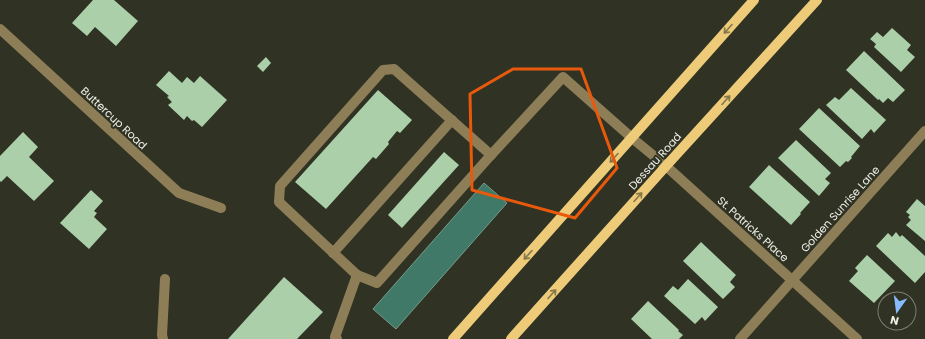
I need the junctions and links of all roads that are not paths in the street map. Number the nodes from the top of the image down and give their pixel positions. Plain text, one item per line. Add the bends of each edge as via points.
1 (754, 0) edge
2 (817, 0) edge
3 (0, 29) edge
4 (452, 120) junction
5 (925, 131) edge
6 (632, 138) junction
7 (491, 155) junction
8 (666, 166) junction
9 (221, 208) dead end
10 (333, 253) junction
11 (357, 276) junction
12 (165, 279) dead end
13 (793, 280) junction
14 (163, 339) edge
15 (337, 339) edge
16 (453, 339) edge
17 (511, 339) edge
18 (740, 339) edge
19 (857, 339) edge

1 -> 6 main road
8 -> 2 main road, Dessau Road
3 - 9 street, Buttercup Road via 179,193
4 - 7 street
4 - 10 street
4 - 10 street via 394,69 383,70 280,186 279,202
5 - 13 street, Golden Sunrise Lane
6 - 7 street, St. Patricks Place via 563,77
6 - 8 street, St. Patricks Place
6 -> 16 main road
7 - 11 street via 377,283
8 - 13 street, St. Patricks Place
17 -> 8 main road, Dessau Road
10 - 11 street
11 - 15 street via 335,337
12 - 14 street
13 - 18 street, Golden Sunrise Lane
13 - 19 street, St. Patricks Place

